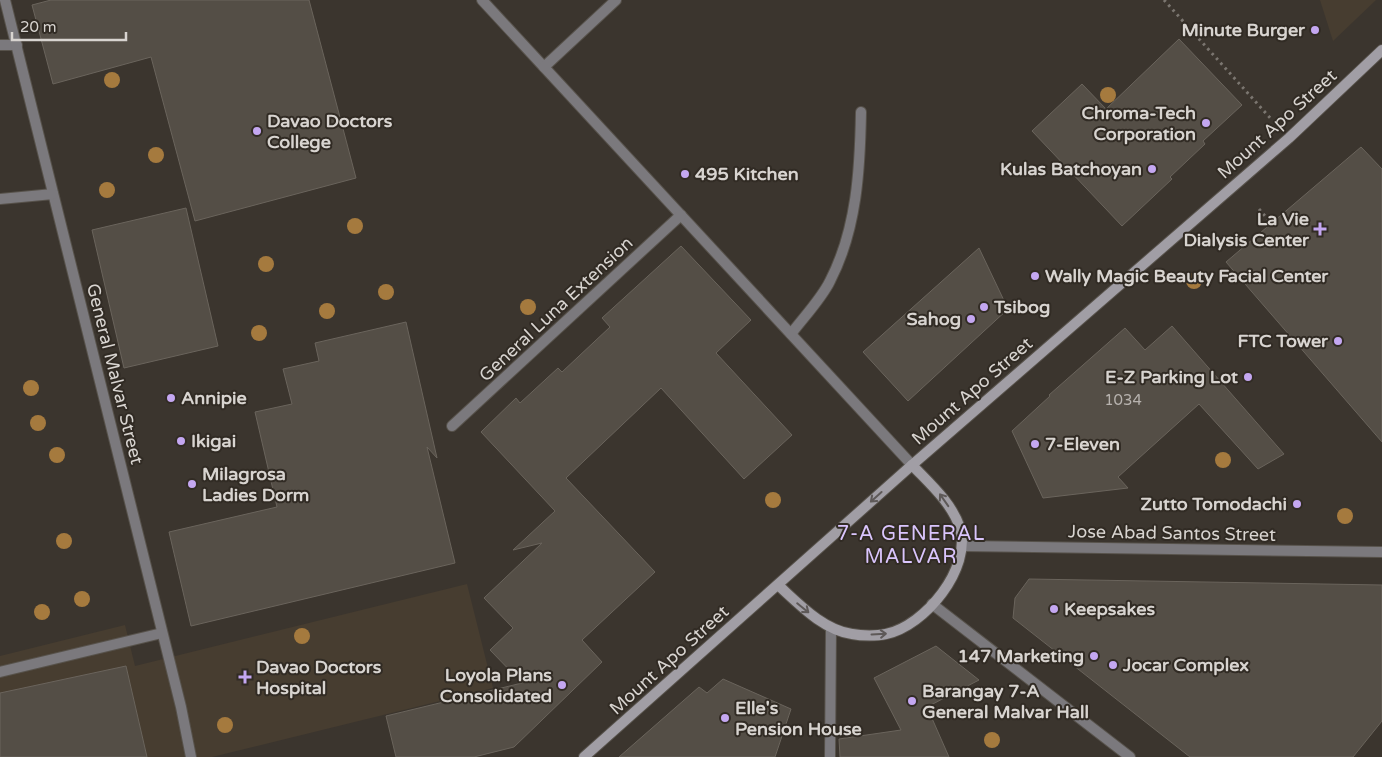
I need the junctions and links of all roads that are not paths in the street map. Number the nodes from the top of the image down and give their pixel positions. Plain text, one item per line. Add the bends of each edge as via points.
1 (5, 0) edge
2 (482, 0) edge
3 (616, 0) edge
4 (0, 45) edge
5 (17, 45) junction
6 (1382, 50) edge
7 (544, 67) junction
8 (861, 112) dead end
9 (53, 194) junction
10 (0, 199) edge
11 (681, 215) junction
12 (791, 334) junction
13 (452, 426) dead end
14 (912, 465) junction
15 (962, 546) junction
16 (1382, 552) edge
17 (778, 585) junction
18 (932, 604) junction
19 (832, 628) junction
20 (162, 633) junction
21 (0, 672) edge
22 (191, 757) edge
23 (584, 757) edge
24 (830, 757) edge
25 (1130, 757) edge

1 - 5 street, General Malvar Street
2 - 7 street
3 - 7 street
4 - 5 street
5 - 9 street, General Malvar Street
6 - 14 street, Mount Apo Street via 1288,138
7 - 11 street
8 - 12 street via 859,183 842,254 830,283
9 - 10 street
9 - 20 street, General Malvar Street
11 - 12 street
11 - 13 street, General Luna Extension
12 - 14 street
15 -> 14 street via 960,529 951,510
14 -> 17 street, Mount Apo Street
15 - 16 street, Jose Abad Santos Street
15 - 18 street via 958,568
17 -> 19 street via 804,609
17 - 23 street, Mount Apo Street
19 -> 18 street via 852,634 886,634 916,620
18 - 25 street
19 - 24 street
20 - 21 street
20 - 22 street, General Malvar Street

